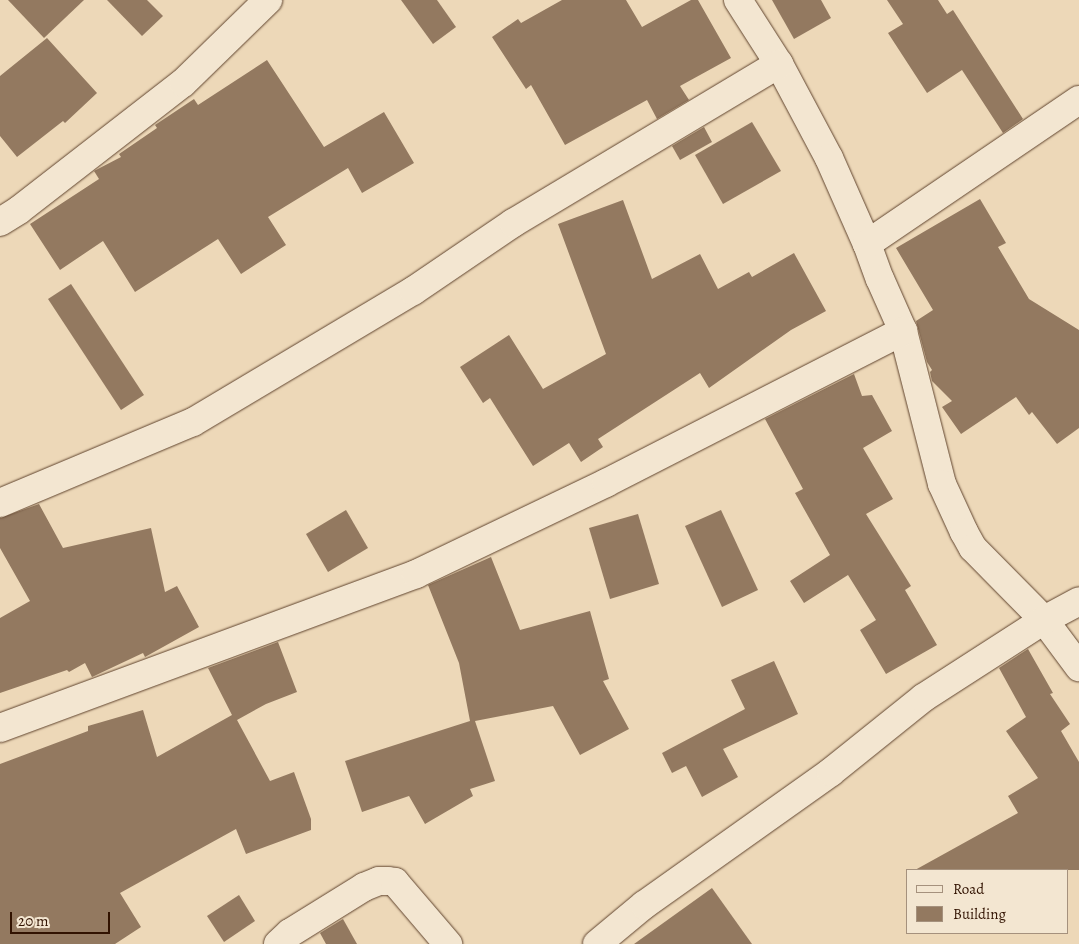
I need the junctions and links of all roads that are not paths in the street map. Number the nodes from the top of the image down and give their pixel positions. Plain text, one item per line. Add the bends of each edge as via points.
1 (268, 0) edge
2 (738, 0) edge
3 (779, 64) junction
4 (1079, 100) edge
5 (0, 222) edge
6 (867, 244) junction
7 (903, 331) junction
8 (0, 504) edge
9 (1079, 601) edge
10 (1044, 620) junction
11 (1079, 667) edge
12 (0, 728) edge
13 (278, 944) edge
14 (448, 944) edge
15 (597, 944) edge

1 - 5 street via 183,83
2 - 3 street
3 - 6 street via 829,158
3 - 8 street via 513,223 413,291 193,422
4 - 6 street
6 - 7 street
7 - 10 street via 942,484 964,532 974,548
7 - 12 street via 606,482 416,574
9 - 10 street
10 - 11 street
10 - 15 street via 923,698 831,772 644,905
13 - 14 street via 290,933 379,881 395,882

